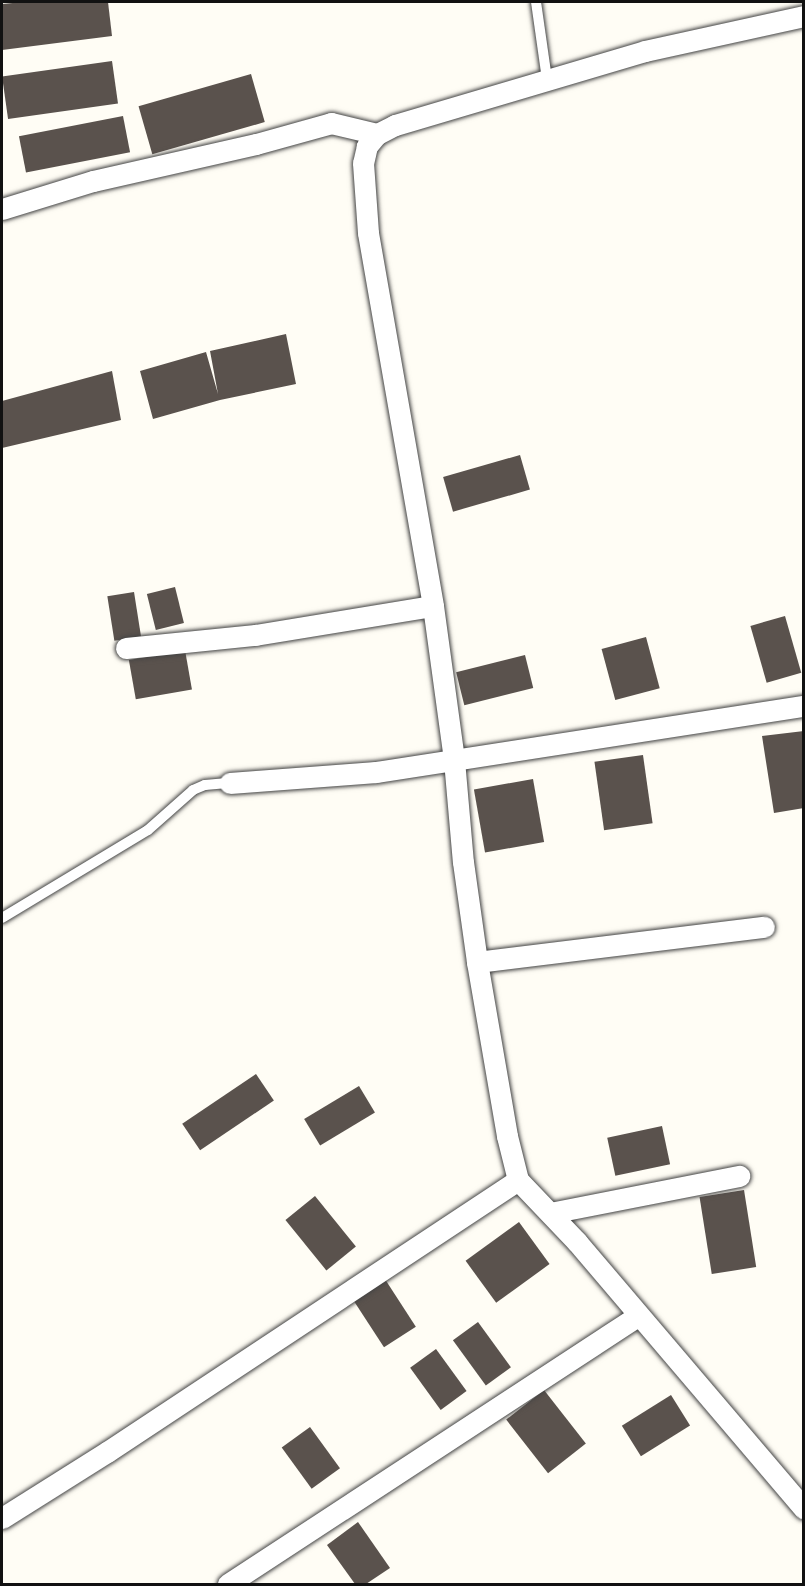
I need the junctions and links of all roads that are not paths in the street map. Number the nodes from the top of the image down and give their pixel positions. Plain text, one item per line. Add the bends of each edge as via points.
1 (536, 2) edge
2 (804, 16) edge
3 (547, 79) junction
4 (377, 134) junction
5 (2, 209) edge
6 (433, 606) junction
7 (126, 648) dead end
8 (804, 706) edge
9 (454, 760) junction
10 (230, 783) joint
11 (2, 918) edge
12 (764, 927) dead end
13 (477, 962) junction
14 (739, 1176) dead end
15 (518, 1180) junction
16 (550, 1213) junction
17 (638, 1316) junction
18 (804, 1509) edge
19 (2, 1518) edge
20 (228, 1584) edge

1 - 3 lane
2 - 3 street via 645,51
3 - 4 street via 395,125
4 - 5 street via 331,123 93,181
4 - 6 street via 367,146 363,163 364,205
6 - 7 street via 255,635
6 - 9 street
8 - 9 street
9 - 10 street via 376,772
9 - 13 street
10 - 11 lane via 193,790 148,831
12 - 13 street
13 - 15 street
14 - 16 street
15 - 16 street
15 - 19 street
16 - 17 street
17 - 18 street
17 - 20 street

